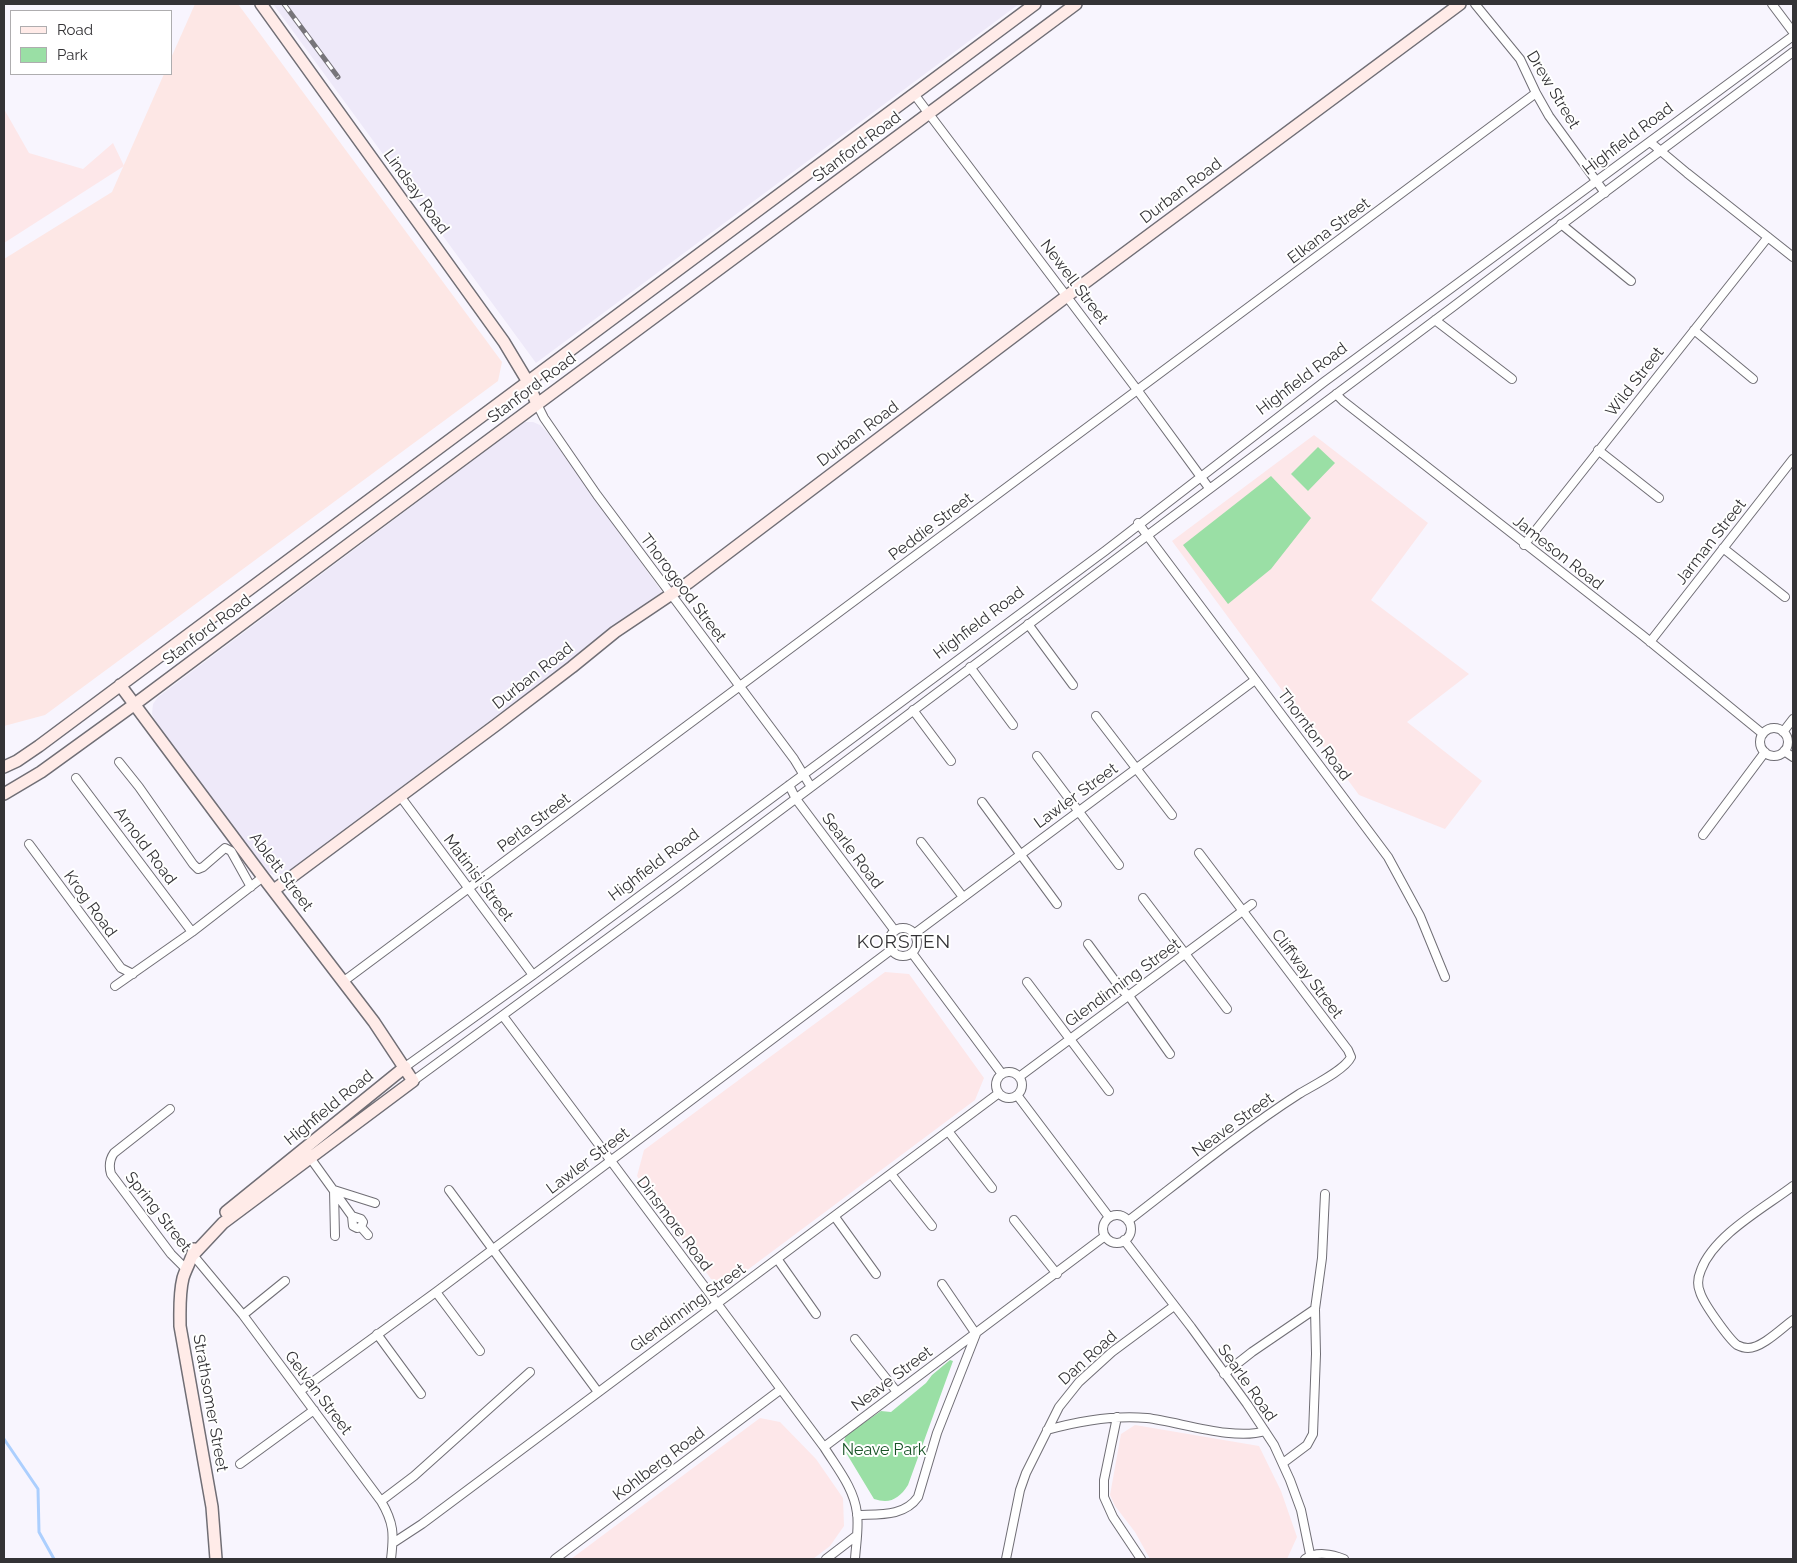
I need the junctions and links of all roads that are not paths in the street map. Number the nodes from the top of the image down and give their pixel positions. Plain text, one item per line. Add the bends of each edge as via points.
1 (261, 4) edge
2 (1035, 4) edge
3 (1076, 4) edge
4 (1460, 4) edge
5 (1475, 4) edge
6 (1772, 4) edge
7 (1793, 34) edge
8 (1793, 52) edge
9 (1536, 93) junction
10 (914, 94) junction
11 (930, 114) junction
12 (1650, 142) junction
13 (1661, 152) junction
14 (1597, 182) junction
15 (1605, 193) junction
16 (1561, 224) junction
17 (1768, 237) junction
18 (1793, 256) edge
19 (1631, 281) dead end
20 (1067, 296) junction
21 (1435, 320) junction
22 (1694, 330) junction
23 (1512, 379) dead end
24 (1753, 379) dead end
25 (528, 382) junction
26 (1138, 390) junction
27 (1336, 394) junction
28 (537, 404) junction
29 (1598, 450) junction
30 (1793, 460) edge
31 (1201, 476) junction
32 (1210, 488) junction
33 (1659, 498) dead end
34 (1138, 523) junction
35 (1147, 536) junction
36 (1524, 544) junction
37 (1723, 548) junction
38 (670, 595) junction
39 (1785, 597) dead end
40 (1028, 624) junction
41 (1650, 642) junction
42 (970, 667) junction
43 (1255, 680) junction
44 (120, 685) junction
45 (1073, 685) dead end
46 (740, 687) junction
47 (135, 704) junction
48 (913, 710) junction
49 (1096, 716) dead end
50 (1793, 719) edge
51 (1013, 725) dead end
52 (1783, 732) junction
53 (1763, 734) junction
54 (1784, 751) junction
55 (1765, 752) junction
56 (1037, 756) dead end
57 (1793, 757) edge
58 (951, 761) dead end
59 (119, 762) dead end
60 (4, 767) edge
61 (1136, 769) junction
62 (803, 775) junction
63 (76, 778) dead end
64 (789, 785) junction
65 (811, 787) junction
66 (4, 794) edge
67 (400, 796) junction
68 (796, 799) junction
69 (982, 802) dead end
70 (1078, 812) junction
71 (1172, 816) dead end
72 (742, 820) junction
73 (752, 831) junction
74 (1702, 834) dead end
75 (921, 842) dead end
76 (29, 844) dead end
77 (1199, 853) dead end
78 (1020, 854) junction
79 (1119, 865) dead end
80 (263, 877) junction
81 (251, 887) junction
82 (469, 889) junction
83 (274, 890) junction
84 (963, 897) junction
85 (1143, 898) dead end
86 (1058, 904) dead end
87 (1252, 904) dead end
88 (1242, 911) junction
89 (895, 931) junction
90 (192, 932) junction
91 (914, 934) junction
92 (1088, 944) dead end
93 (891, 950) junction
94 (912, 953) junction
95 (1185, 955) junction
96 (133, 974) junction
97 (533, 976) junction
98 (1445, 977) dead end
99 (344, 982) junction
100 (1027, 982) dead end
101 (115, 986) dead end
102 (1129, 996) junction
103 (1227, 1009) dead end
104 (503, 1016) junction
105 (1070, 1040) junction
106 (1350, 1053) joint
107 (1170, 1054) dead end
108 (405, 1067) junction
109 (1002, 1074) junction
110 (1019, 1077) junction
111 (413, 1081) junction
112 (1109, 1091) dead end
113 (999, 1093) junction
114 (1017, 1095) junction
115 (170, 1108) dead end
116 (948, 1131) junction
117 (311, 1158) junction
118 (610, 1161) junction
119 (891, 1174) junction
120 (1793, 1186) edge
121 (992, 1188) dead end
122 (334, 1190) junction
123 (449, 1190) dead end
124 (1325, 1194) dead end
125 (375, 1203) dead end
126 (836, 1216) junction
127 (1109, 1217) junction
128 (1014, 1220) dead end
129 (1128, 1221) junction
130 (932, 1226) dead end
131 (335, 1236) dead end
132 (368, 1236) dead end
133 (1105, 1236) junction
134 (1124, 1240) junction
135 (492, 1249) junction
136 (195, 1251) junction
137 (778, 1260) junction
138 (186, 1269) junction
139 (876, 1274) dead end
140 (1056, 1274) junction
141 (285, 1281) dead end
142 (942, 1284) dead end
143 (436, 1292) junction
144 (716, 1304) junction
145 (1174, 1306) junction
146 (1315, 1308) junction
147 (816, 1314) dead end
148 (243, 1315) junction
149 (1793, 1320) edge
150 (377, 1334) junction
151 (976, 1334) junction
152 (855, 1339) dead end
153 (480, 1351) dead end
154 (530, 1372) dead end
155 (1224, 1374) junction
156 (780, 1390) junction
157 (300, 1391) junction
158 (598, 1392) junction
159 (897, 1392) junction
160 (421, 1394) dead end
161 (314, 1410) junction
162 (1117, 1417) junction
163 (1047, 1430) junction
164 (1265, 1431) junction
165 (824, 1447) junction
166 (1283, 1463) junction
167 (240, 1464) dead end
168 (381, 1501) junction
169 (857, 1514) junction
170 (856, 1536) junction
171 (393, 1543) junction
172 (1309, 1558) edge
173 (216, 1559) edge
174 (391, 1559) edge
175 (555, 1559) edge
176 (826, 1559) edge
177 (855, 1559) edge
178 (1006, 1559) edge
179 (1141, 1559) edge
180 (1344, 1559) edge

1 - 25 street, Lindsay Road via 504,342
2 - 10 street, Stanford Road
3 - 11 street, Stanford Road
4 - 20 street, Durban Road
5 - 9 street, Drew Street via 1520,59
6 - 7 street
7 - 12 street, Highfield Road
8 - 13 street, Highfield Road
9 - 14 street, Drew Street
9 - 26 street, Elkana Street
10 - 11 street, Newell Street
10 - 25 street, Stanford Road
11 - 20 street, Newell Street
11 - 28 street, Stanford Road
12 - 13 street
12 - 14 street, Highfield Road
13 - 15 street, Highfield Road
13 - 17 street
14 - 15 street, Drew Street
14 - 31 street, Highfield Road
15 - 16 street, Highfield Road
16 - 19 street
16 - 21 street, Highfield Road
17 - 18 street
17 - 22 street, Wild Street
20 - 26 street, Newell Street
20 - 38 street, Durban Road
21 - 23 street
21 - 27 street, Highfield Road
22 - 24 street
22 - 29 street, Wild Street
25 - 28 street, Lindsay Road
25 - 44 street, Stanford Road
26 - 31 street, Newell Street
26 - 46 street, Peddie Street
27 - 32 street, Highfield Road
27 - 36 street, Jameson Road
28 - 38 street, Thorogood Street via 597,495
28 - 47 street, Stanford Road
29 - 33 street
29 - 36 street, Wild Street
30 - 37 street, Jarman Street
31 - 32 street, Newell Street
31 - 34 street, Highfield Road
32 - 35 street, Highfield Road
34 - 35 street, Thornton Road
34 - 62 street, Highfield Road
35 - 40 street, Highfield Road
35 - 43 street, Thornton Road
36 - 41 street, Jameson Road
37 - 39 street
37 - 41 street, Jarman Street
38 - 46 street, Thorogood Street
38 - 67 street, Durban Road via 615,632 572,668
40 - 42 street, Highfield Road
40 - 45 street
41 - 53 street, Jameson Road
42 - 48 street, Highfield Road
42 - 51 street
43 - 61 street, Lawler Street
43 - 98 street, Thornton Road via 1388,857 1420,916
44 - 47 street, Ablett Street
44 - 60 street, Stanford Road via 32,751
46 - 62 street, Thorogood Street
46 - 82 street, Perla Street
47 - 66 street, Stanford Road via 41,772
47 - 80 street, Ablett Street
48 - 58 street
48 - 65 street, Highfield Road
49 - 61 street
50 - 52 street
52 - 53 street via 1775,728
52 - 54 street via 1788,743
53 - 55 street via 1760,741
54 - 55 street via 1777,755
54 - 57 street
55 - 74 street
56 - 70 street
59 - 81 street via 198,869 225,848 231,851
61 - 70 street, Lawler Street
61 - 71 street
62 - 64 street, Highfield Road
62 - 65 street, Thorogood Street
63 - 90 street, Arnold Road
64 - 68 street, Searle Road
64 - 72 street, Highfield Road
65 - 68 street, Highfield Road
67 - 82 street, Matinisi Street
67 - 83 street, Durban Road
68 - 73 street, Highfield Road
68 - 89 street, Searle Road
69 - 78 street
70 - 78 street, Lawler Street
70 - 79 street
72 - 73 street
72 - 97 street, Highfield Road
73 - 104 street, Highfield Road
75 - 84 street
76 - 96 street, Krog Road via 121,968
77 - 88 street
78 - 84 street, Lawler Street
78 - 86 street
80 - 81 street
80 - 83 street, Ablett Street
81 - 90 street
82 - 97 street, Matinisi Street
82 - 99 street, Perla Street
83 - 99 street, Ablett Street
84 - 91 street, Lawler Street
85 - 95 street
87 - 88 street, Glendinning Street
88 - 95 street, Glendinning Street
88 - 106 street, Cliffway Street
89 - 91 street via 905,928
89 - 93 street via 889,940
90 - 96 street
91 - 94 street via 917,942
92 - 102 street
93 - 94 street via 901,956
93 - 118 street, Lawler Street
94 - 109 street
95 - 102 street, Glendinning Street
95 - 103 street
96 - 101 street
97 - 108 street, Highfield Road
99 - 108 street, Ablett Street
100 - 105 street
102 - 105 street, Glendinning Street
102 - 107 street
104 - 111 street, Highfield Road
104 - 118 street, Dinsmore Road
105 - 110 street, Glendinning Street
105 - 112 street
106 - 129 street, Neave Street via 1350,1059 1333,1074 1222,1149
108 - 111 street, Ablett Street
108 - 136 street, Highfield Road via 225,1213 208,1229
109 - 110 street via 1012,1072
109 - 113 street via 996,1083
110 - 114 street via 1022,1087
111 - 117 street, Highfield Road
113 - 114 street via 1008,1098
113 - 116 street, Glendinning Street
114 - 127 street
115 - 138 street, Spring Street via 114,1153 109,1169 162,1242
116 - 119 street, Glendinning Street
116 - 121 street
117 - 122 street
117 - 136 street, Highfield Road via 223,1223
118 - 135 street, Lawler Street
118 - 144 street, Dinsmore Road
119 - 126 street, Glendinning Street
119 - 130 street
120 - 149 street via 1720,1240 1701,1270 1698,1283 1700,1294 1712,1313 1736,1344 1746,1348 1755,1347
122 - 125 street
122 - 131 street
122 - 132 street via 352,1216 352,1226 361,1227
123 - 135 street
124 - 146 street via 1322,1258
126 - 137 street, Glendinning Street
126 - 139 street
127 - 129 street via 1119,1215
127 - 133 street via 1103,1228
128 - 140 street
129 - 134 street via 1130,1229
133 - 134 street via 1116,1243
133 - 140 street, Neave Street
134 - 145 street, Searle Road
135 - 143 street, Lawler Street
135 - 158 street
136 - 138 street, Strathsomer Street
136 - 148 street, Gelvan Street
137 - 144 street, Glendinning Street
137 - 147 street
138 - 173 street, Strathsomer Street via 179,1302 180,1326 212,1507
140 - 151 street, Neave Street
141 - 148 street
142 - 151 street
143 - 150 street, Lawler Street
143 - 153 street
144 - 156 street, Dinsmore Road
144 - 158 street, Glendinning Street
145 - 155 street, Searle Road
145 - 163 street, Dan Road via 1112,1352 1079,1382 1059,1407
146 - 155 street
146 - 166 street via 1313,1434 1307,1445
148 - 157 street, Gelvan Street
150 - 157 street, Lawler Street
150 - 160 street
151 - 159 street, Neave Street
151 - 169 street via 937,1433 918,1497 912,1505 899,1512
152 - 159 street
154 - 168 street via 414,1476
155 - 164 street, Searle Road
156 - 165 street, Dinsmore Road
156 - 175 street, Kohlberg Road
157 - 161 street, Gelvan Street
158 - 171 street, Glendinning Street
159 - 165 street, Neave Street
161 - 167 street
161 - 168 street, Gelvan Street
162 - 163 street
162 - 164 street via 1155,1419 1244,1435
162 - 179 street via 1104,1480 1104,1497 1113,1517
163 - 178 street, Dan Road via 1020,1490
164 - 166 street, Searle Road
165 - 169 street, Dinsmore Road via 846,1481
166 - 172 street, Searle Road via 1301,1510
168 - 171 street, Gelvan Street via 392,1524
169 - 170 street, Dinsmore Road
170 - 176 street
170 - 177 street, Dinsmore Road
171 - 174 street, Gelvan Street
172 - 180 street via 1328,1554

